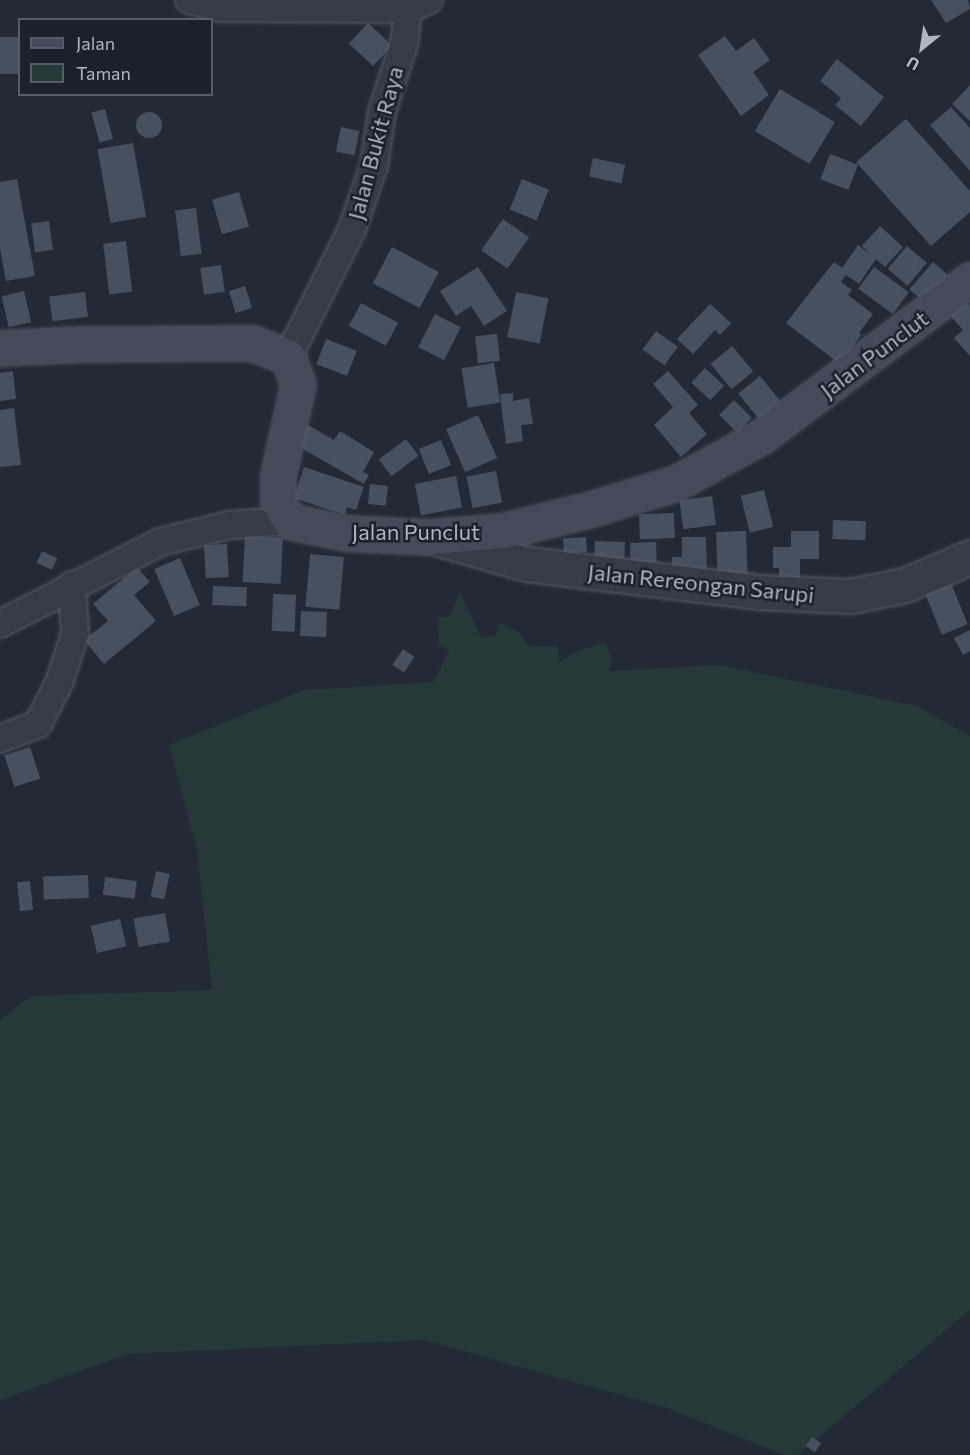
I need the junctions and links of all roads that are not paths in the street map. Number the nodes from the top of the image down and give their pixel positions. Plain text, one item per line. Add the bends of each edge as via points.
1 (189, 0) edge
2 (418, 4) edge
3 (970, 280) edge
4 (0, 348) edge
5 (288, 357) junction
6 (289, 521) junction
7 (430, 537) junction
8 (970, 557) edge
9 (72, 585) junction
10 (0, 624) edge
11 (0, 739) edge

1 - 2 street via 221,8
2 - 5 street, Jalan Bukit Raya via 382,112 374,166 352,229
3 - 7 main road, Jalan Punclut via 762,436 676,483 503,531
4 - 5 main road via 252,343
5 - 6 main road via 298,384 278,477 278,501
6 - 7 main road, Jalan Punclut via 345,533
6 - 9 street via 229,525 160,542
7 - 8 street, Jalan Rereongan Sarupi via 527,564 760,592 851,596 905,585
9 - 10 street
9 - 11 street via 75,634 59,683 38,724

